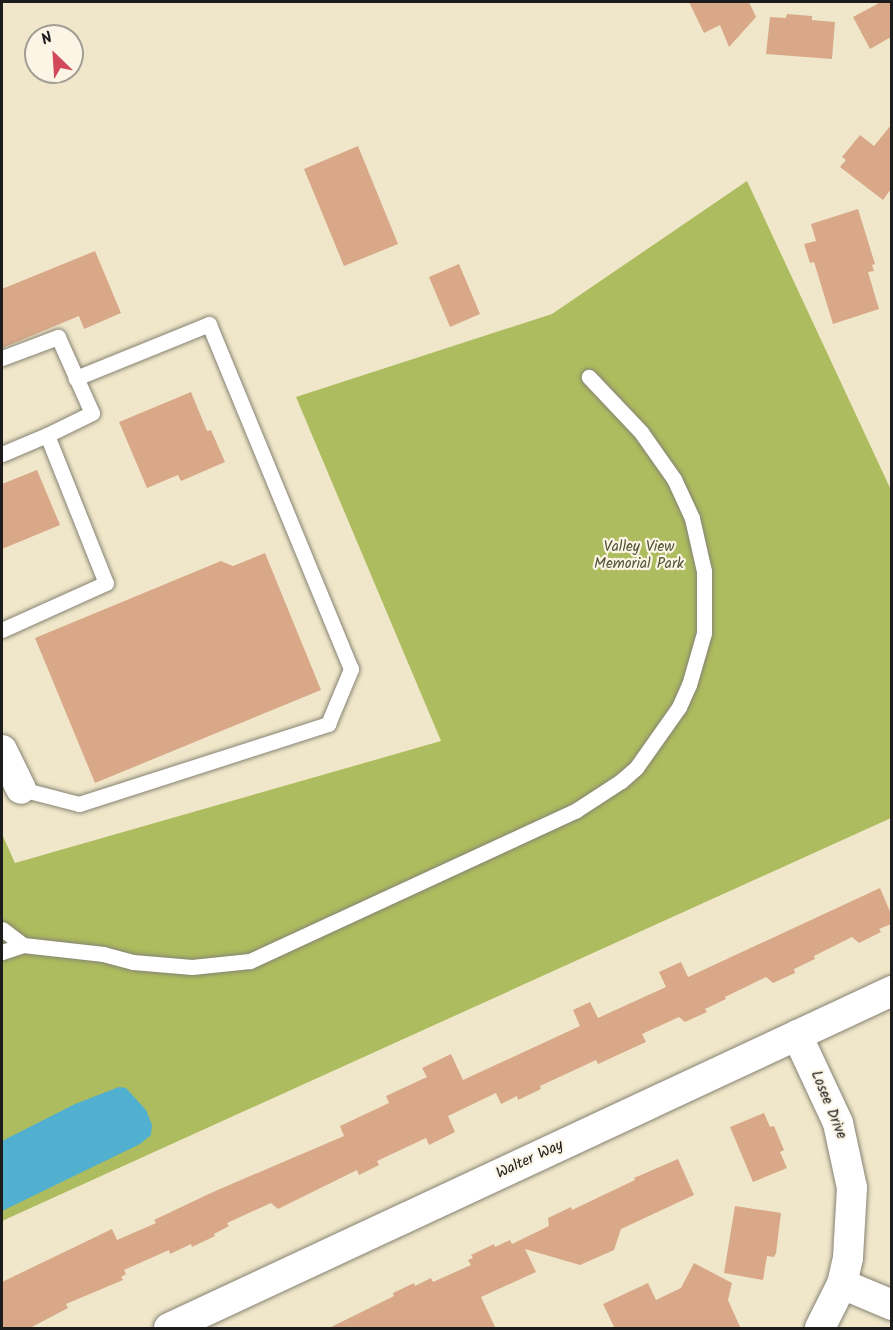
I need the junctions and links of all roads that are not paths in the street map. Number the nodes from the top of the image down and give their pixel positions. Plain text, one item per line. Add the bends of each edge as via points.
1 (2, 358) edge
2 (589, 377) dead end
3 (76, 378) junction
4 (47, 435) junction
5 (2, 454) edge
6 (2, 630) edge
7 (2, 750) edge
8 (21, 789) joint
9 (2, 929) edge
10 (23, 945) junction
11 (2, 952) edge
12 (891, 991) edge
13 (797, 1035) junction
14 (842, 1284) junction
15 (891, 1305) edge
16 (170, 1329) edge
17 (820, 1329) edge

1 - 3 lane via 58,337
2 - 10 lane via 641,432 674,479 692,518 704,572 704,633 689,685 679,707 636,768 574,811 250,961 183,967
3 - 4 lane via 92,413
3 - 8 lane via 209,324 351,669 328,724 79,804
4 - 5 lane
4 - 6 lane via 106,583
7 - 8 street
9 - 10 lane
10 - 11 lane
12 - 13 street, Walter Way
13 - 14 street, Losee Drive via 838,1123 849,1167 851,1234
13 - 16 street, Walter Way
14 - 15 street
14 - 17 street, Losee Drive

